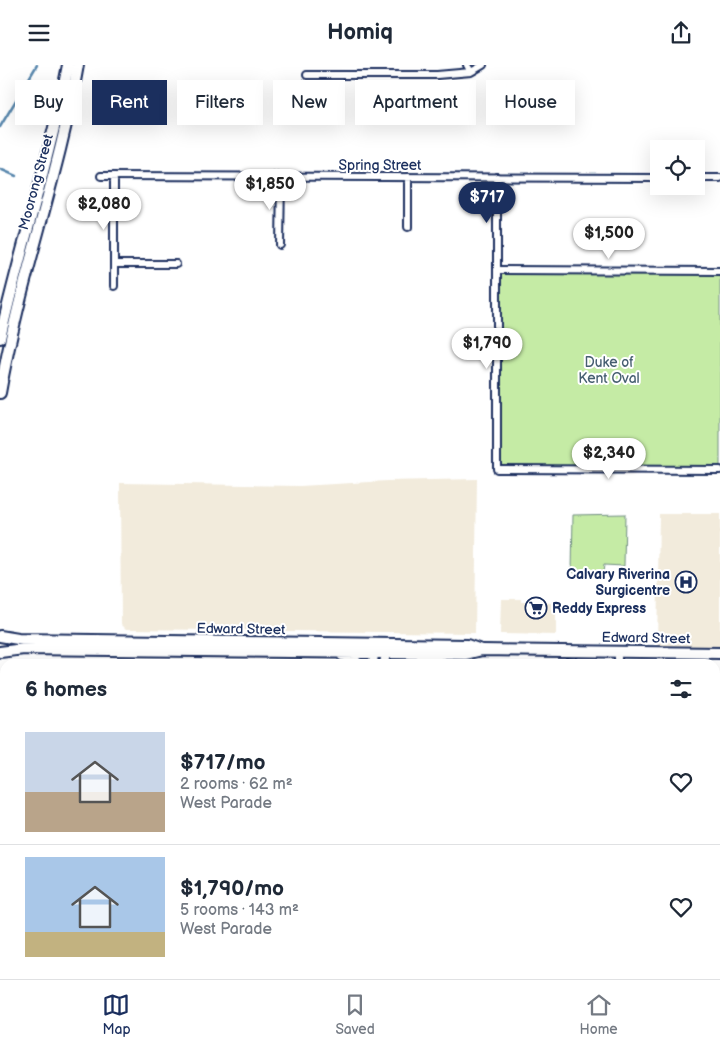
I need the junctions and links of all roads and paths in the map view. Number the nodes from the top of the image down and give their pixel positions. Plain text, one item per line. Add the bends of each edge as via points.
1 (68, 65) edge
2 (78, 65) edge
3 (467, 65) edge
4 (483, 65) edge
5 (471, 72) junction
6 (307, 75) dead end
7 (101, 176) dead end
8 (114, 176) junction
9 (281, 177) junction
10 (408, 177) junction
11 (497, 177) junction
12 (650, 178) edge
13 (705, 178) edge
14 (720, 178) edge
15 (408, 227) dead end
16 (280, 245) dead end
17 (176, 264) dead end
18 (114, 265) junction
19 (498, 270) junction
20 (720, 271) edge
21 (114, 286) dead end
22 (0, 338) edge
23 (0, 393) edge
24 (720, 470) edge
25 (0, 636) edge
26 (482, 650) junction
27 (0, 652) edge
28 (618, 652) junction
29 (335, 653) junction
30 (720, 653) edge
31 (383, 654) edge
32 (442, 654) junction
33 (351, 659) edge
34 (374, 659) edge
35 (430, 659) edge
36 (618, 659) edge

1 - 22 highway, Moorong Street
2 - 23 highway, Moorong Street via 20,295
3 - 5 street
4 - 5 street
5 - 6 street
7 - 8 street, Spring Street
8 - 9 street, Spring Street
8 - 18 street
9 - 10 street, Spring Street
9 - 16 street
10 - 11 street, Spring Street
10 - 15 street
11 - 12 street, Spring Street
11 - 19 street
13 - 14 street
17 - 18 street
18 - 21 street
19 - 20 street
19 - 24 street via 497,469
25 - 31 highway, Edward Street
26 - 28 highway, Edward Street
26 - 31 highway, Edward Street via 467,645
26 - 32 highway, Edward Street
27 - 29 highway, Edward Street via 24,649
28 - 30 highway, Edward Street
28 - 36 street
29 - 33 highway
29 - 34 highway, Edward Street
31 - 32 highway, Edward Street
31 - 34 highway, Edward Street
32 - 35 highway

